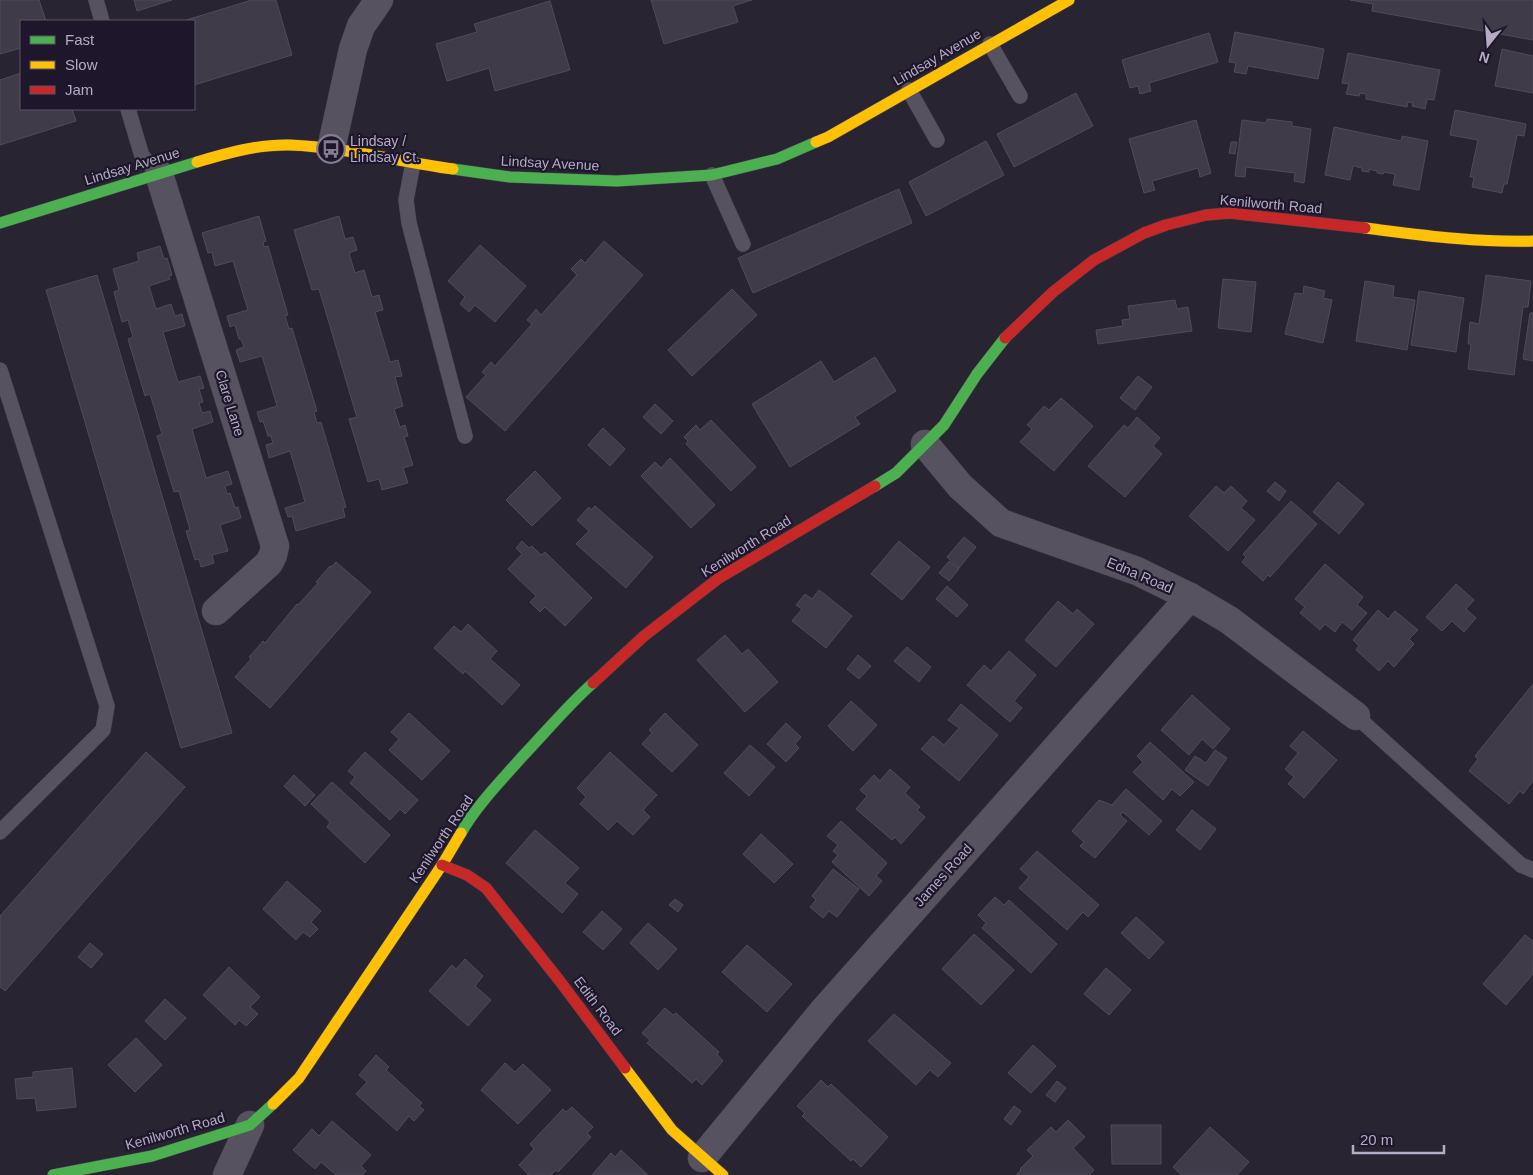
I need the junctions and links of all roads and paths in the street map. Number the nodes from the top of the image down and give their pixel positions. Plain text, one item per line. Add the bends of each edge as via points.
1 (96, 0) edge
2 (380, 0) edge
3 (1069, 0) edge
4 (102, 20) edge
5 (990, 44) junction
6 (910, 90) junction
7 (1020, 96) dead end
8 (128, 110) edge
9 (937, 140) dead end
10 (331, 149) junction
11 (413, 163) junction
12 (159, 174) junction
13 (712, 175) junction
14 (0, 223) edge
15 (1533, 241) edge
16 (743, 244) dead end
17 (0, 370) edge
18 (465, 436) dead end
19 (925, 444) junction
20 (1190, 597) junction
21 (216, 611) dead end
22 (1356, 716) joint
23 (0, 832) edge
24 (442, 865) junction
25 (1533, 870) edge
26 (250, 1125) junction
27 (702, 1158) junction
28 (53, 1175) edge
29 (227, 1175) edge
30 (723, 1175) edge

1 - 4 lane
2 - 10 street via 361,26 353,49
3 - 5 street, Lindsay Avenue
5 - 6 street, Lindsay Avenue
5 - 7 lane
6 - 9 lane
6 - 13 street, Lindsay Avenue via 828,137 776,159
8 - 12 lane via 142,156
10 - 11 street, Lindsay Avenue
10 - 12 street, Lindsay Avenue via 289,145 254,148 226,153
11 - 13 street, Lindsay Avenue via 510,177 618,181
11 - 18 lane via 406,200 409,223
12 - 14 street, Lindsay Avenue
12 - 21 street, Clare Lane via 275,546 269,563
13 - 16 lane
15 - 19 street, Kenilworth Road via 1467,240 1230,213 1166,225 1094,260 1053,292 1010,332 977,374 944,425
17 - 23 lane via 107,706 103,730
19 - 20 street, Edna Road via 960,486 1001,523 1137,571
19 - 24 street, Kenilworth Road via 896,473 719,578 644,636 574,700 493,790 470,819
20 - 22 street, Edna Road via 1229,620
20 - 27 street, James Road via 824,1010
22 - 25 lane via 1521,865
24 - 26 street, Kenilworth Road via 299,1078
24 - 27 street, Edith Road via 467,875 486,888 672,1130
26 - 28 street, Kenilworth Road via 152,1156
26 - 29 street
27 - 30 street, Edith Road

